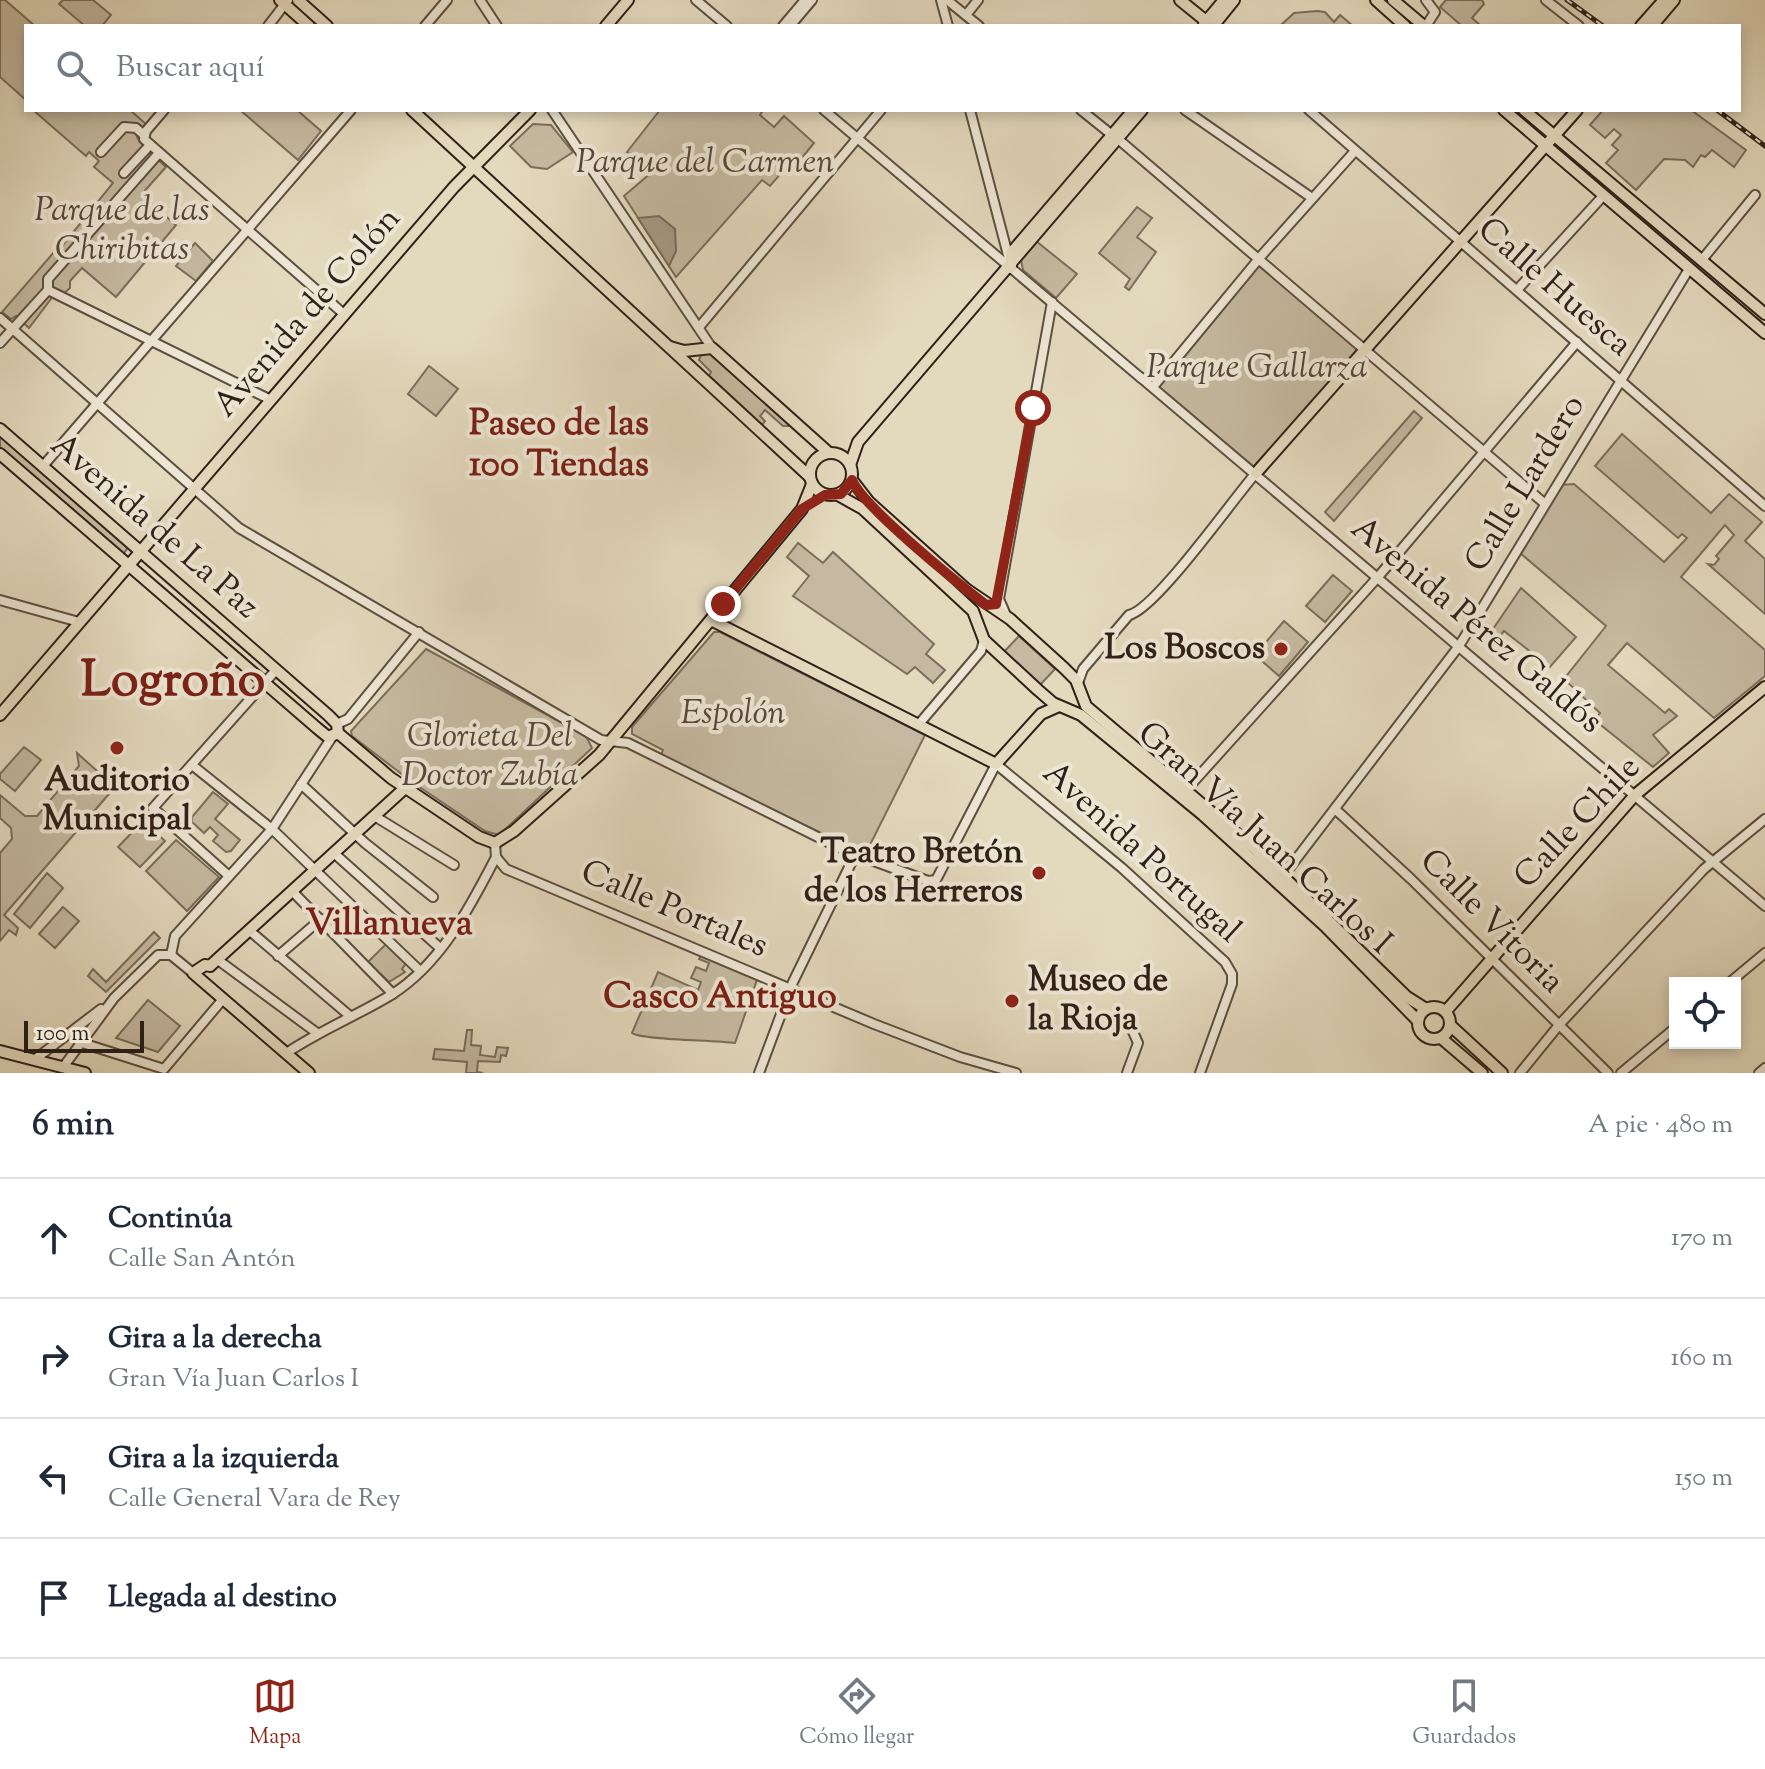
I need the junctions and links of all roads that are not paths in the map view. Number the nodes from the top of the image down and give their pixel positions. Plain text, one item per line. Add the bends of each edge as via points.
1 (298, 0) edge
2 (447, 0) edge
3 (480, 0) edge
4 (628, 0) edge
5 (696, 0) edge
6 (805, 0) edge
7 (812, 0) edge
8 (941, 0) edge
9 (947, 0) edge
10 (978, 0) edge
11 (1180, 0) edge
12 (1224, 0) edge
13 (1234, 0) edge
14 (1376, 0) edge
15 (1393, 0) edge
16 (1426, 0) edge
17 (1546, 0) edge
18 (1664, 0) edge
19 (1674, 0) edge
20 (285, 1) edge
21 (966, 15) junction
22 (269, 24) edge
23 (307, 24) edge
24 (325, 24) edge
25 (427, 24) edge
26 (496, 24) edge
27 (608, 24) edge
28 (725, 24) edge
29 (785, 24) edge
30 (792, 24) edge
31 (947, 24) edge
32 (977, 24) edge
33 (1208, 24) edge
34 (1210, 24) edge
35 (1210, 24) edge
36 (1403, 24) edge
37 (1423, 24) edge
38 (1426, 24) edge
39 (1576, 24) edge
40 (1643, 24) edge
41 (1654, 24) edge
42 (163, 112) edge
43 (349, 112) edge
44 (414, 112) edge
45 (528, 112) edge
46 (553, 112) edge
47 (826, 112) edge
48 (879, 112) edge
49 (971, 112) edge
50 (1084, 112) edge
51 (1132, 112) edge
52 (1140, 112) edge
53 (1188, 112) edge
54 (1311, 112) edge
55 (1506, 112) edge
56 (1526, 112) edge
57 (1568, 112) edge
58 (1575, 112) edge
59 (1554, 136) junction
60 (1115, 137) junction
61 (857, 138) junction
62 (146, 140) junction
63 (1545, 146) junction
64 (1355, 151) junction
65 (101, 152) dead end
66 (159, 153) junction
67 (473, 166) junction
68 (124, 173) dead end
69 (1755, 195) dead end
70 (1603, 196) junction
71 (1312, 198) junction
72 (246, 230) junction
73 (1459, 240) junction
74 (1258, 260) junction
75 (1701, 261) junction
76 (1011, 268) junction
77 (1689, 269) junction
78 (48, 290) junction
79 (1517, 290) junction
80 (1052, 302) junction
81 (1765, 314) edge
82 (345, 315) junction
83 (0, 318) edge
84 (700, 326) junction
85 (11, 331) junction
86 (1765, 333) edge
87 (150, 342) junction
88 (1577, 342) junction
89 (0, 343) edge
90 (668, 346) junction
91 (712, 348) junction
92 (1364, 349) junction
93 (697, 350) junction
94 (694, 370) junction
95 (1621, 380) junction
96 (1153, 387) junction
97 (271, 400) junction
98 (96, 404) junction
99 (0, 429) edge
100 (858, 442) junction
101 (1484, 451) junction
102 (833, 453) junction
103 (0, 454) edge
104 (850, 465) junction
105 (43, 466) junction
106 (1256, 473) junction
107 (852, 480) junction
108 (811, 481) junction
109 (194, 489) junction
110 (825, 495) junction
111 (838, 495) junction
112 (1544, 503) junction
113 (1765, 506) edge
114 (802, 509) junction
115 (134, 558) junction
116 (1378, 577) junction
117 (0, 600) edge
118 (995, 605) junction
119 (711, 620) junction
120 (79, 622) junction
121 (980, 627) junction
122 (419, 632) junction
123 (984, 640) junction
124 (1459, 646) junction
125 (995, 652) junction
126 (976, 658) junction
127 (276, 670) junction
128 (265, 684) junction
129 (1078, 687) junction
130 (1765, 687) edge
131 (1047, 698) junction
132 (1062, 706) junction
133 (1045, 711) junction
134 (0, 715) edge
135 (919, 724) junction
136 (336, 731) junction
137 (613, 738) junction
138 (996, 764) junction
139 (192, 765) junction
140 (301, 784) junction
141 (405, 788) junction
142 (1187, 789) junction
143 (1635, 795) junction
144 (1335, 809) junction
145 (376, 817) junction
146 (1765, 819) edge
147 (272, 829) junction
148 (356, 836) junction
149 (498, 841) junction
150 (335, 854) junction
151 (855, 855) junction
152 (496, 857) junction
153 (1712, 861) junction
154 (454, 865) dead end
155 (315, 873) junction
156 (1284, 875) junction
157 (229, 876) junction
158 (293, 892) junction
159 (433, 897) dead end
160 (1765, 906) edge
161 (321, 919) junction
162 (250, 931) junction
163 (440, 948) junction
164 (1765, 953) edge
165 (171, 955) junction
166 (278, 956) junction
167 (1491, 958) junction
168 (214, 963) junction
169 (420, 971) junction
170 (193, 973) junction
171 (1736, 977) edge
172 (791, 987) junction
173 (393, 994) junction
174 (114, 998) junction
175 (223, 999) junction
176 (1426, 1009) junction
177 (1446, 1011) junction
178 (350, 1016) junction
179 (1418, 1021) junction
180 (1130, 1025) dead end
181 (1450, 1025) junction
182 (1559, 1025) junction
183 (317, 1033) junction
184 (1669, 1033) edge
185 (1441, 1038) junction
186 (79, 1042) junction
187 (0, 1051) edge
188 (288, 1052) junction
189 (34, 1060) junction
190 (64, 1066) junction
191 (1765, 1068) edge
192 (85, 1073) edge
193 (309, 1073) edge
194 (759, 1073) edge
195 (1016, 1073) edge
196 (1127, 1073) edge
197 (1200, 1073) edge
198 (1482, 1073) edge
199 (1502, 1073) edge
200 (1520, 1073) edge
201 (1608, 1073) edge
202 (1621, 1073) edge
203 (1759, 1073) edge

1 - 24 main road
2 - 25 street
3 - 26 street
4 - 27 main road
5 - 28 street
6 - 29 street
7 - 30 street
8 - 31 street
9 - 21 street
10 - 21 street
11 - 33 main road
12 - 34 main road
13 - 35 main road
14 - 36 main road
15 - 37 main road
16 - 38 street via 1435,12
17 - 39 street
18 - 40 main road
19 - 41 main road
20 - 22 street
20 - 23 main road
21 - 32 street
42 - 62 street
43 - 72 street
44 - 67 main road
45 - 67 main road, Avenida de Colón
46 - 84 street
47 - 61 street, Avenida Pérez Galdós
48 - 61 street
49 - 76 street
50 - 60 street
51 - 60 main road
52 - 60 main road
53 - 71 street
54 - 64 street, Calle Huesca
55 - 63 main road
56 - 59 main road
57 - 59 main road
58 - 59 main road
59 - 63 main road
59 - 75 main road
60 - 74 street
60 - 76 main road
61 - 76 street, Avenida Pérez Galdós
61 - 84 street
62 - 65 street via 136,128 124,127
62 - 66 street
62 - 68 street
63 - 70 main road
63 - 73 main road
64 - 71 street
64 - 73 street, Calle Huesca
66 - 72 street
66 - 78 street via 48,279
67 - 82 main road, Avenida de Colón
67 - 90 main road
69 - 75 street
70 - 77 main road
70 - 79 street
71 - 74 street
72 - 82 street
72 - 87 street
73 - 79 street, Calle Huesca
73 - 92 main road
74 - 92 street
74 - 96 street
75 - 81 main road
76 - 80 street, Avenida Pérez Galdós
76 - 100 main road via 990,285
77 - 86 main road
77 - 95 street, Calle Lardero
78 - 85 street
78 - 87 street
79 - 88 street, Calle Huesca
80 - 96 street, Avenida Pérez Galdós
80 - 118 street
82 - 97 main road, Avenida de Colón
83 - 85 street
84 - 91 street
85 - 89 street
85 - 98 street
87 - 97 street
87 - 98 street
88 - 95 street, Calle Huesca
88 - 101 street
90 - 93 main road
90 - 94 main road
91 - 93 main road
91 - 102 main road
92 - 101 street
92 - 106 main road
93 - 94 main road
94 - 108 main road
95 - 112 street, Calle Lardero
95 - 113 street, Calle Huesca
96 - 106 street, Avenida Pérez Galdós
97 - 109 main road, Avenida de Colón
98 - 105 street
98 - 109 street
99 - 105 main road, Avenida de La Paz
100 - 102 main road
100 - 104 main road
101 - 112 street
101 - 116 street
102 - 104 main road
102 - 108 main road via 815,460
103 - 115 main road, Avenida de La Paz
104 - 107 main road
105 - 115 main road, Avenida de La Paz
106 - 116 street, Avenida Pérez Galdós
106 - 129 street via 1158,591 1083,669
107 - 111 main road
107 - 118 main road, Gran Vía Juan Carlos I via 869,502
108 - 110 main road
108 - 114 main road
109 - 115 main road, Avenida de Colón
109 - 122 street via 239,528
110 - 111 main road
110 - 114 main road
111 - 121 main road, Gran Vía Juan Carlos I via 863,509 973,611
112 - 124 street, Calle Lardero
114 - 119 main road
115 - 120 main road, Avenida de Colón
115 - 127 main road, Avenida de La Paz
115 - 128 main road, Avenida de La Paz
116 - 124 street, Avenida Pérez Galdós
116 - 142 street
117 - 120 street
118 - 121 main road
118 - 129 main road, Gran Vía Juan Carlos I
119 - 135 main road, Avenida Portugal
119 - 137 main road
120 - 134 main road, Avenida de Colón
121 - 123 main road, Gran Vía Juan Carlos I
122 - 136 street
122 - 137 street via 601,740
123 - 125 main road, Gran Vía Juan Carlos I
123 - 126 street
124 - 143 street, Avenida Pérez Galdós
124 - 144 street, Calle Lardero
125 - 126 street
125 - 131 main road, Gran Vía Juan Carlos I
126 - 135 street
127 - 128 street
127 - 136 main road, Avenida de La Paz
128 - 136 main road, Avenida de La Paz
128 - 139 street
129 - 132 main road via 1076,699
129 - 142 main road, Gran Vía Juan Carlos I via 1086,706
130 - 143 main road, Calle Chile
131 - 132 main road, Gran Vía Juan Carlos I
131 - 133 main road
132 - 133 main road
132 - 179 main road, Gran Vía Juan Carlos I via 1126,750 1249,856
133 - 138 main road
135 - 138 main road, Avenida Portugal
136 - 140 street
136 - 141 main road, Avenida de La Paz
137 - 149 main road
137 - 151 street
138 - 151 street via 936,880
138 - 197 street, Avenida Portugal via 1079,830 1225,962 1232,984
139 - 147 street
139 - 157 street via 153,808
140 - 147 street
140 - 148 street
141 - 145 main road
141 - 149 main road, Avenida de La Paz via 479,837
142 - 156 main road, Gran Vía Juan Carlos I
143 - 153 street, Avenida Pérez Galdós
143 - 167 main road, Calle Chile
144 - 156 street, Calle Lardero
144 - 167 street, Calle Vitoria
145 - 148 main road
145 - 154 street
146 - 153 street
147 - 155 street
147 - 157 street
148 - 150 main road
148 - 159 street
149 - 152 street
150 - 155 main road
150 - 163 street
151 - 172 street
152 - 163 street
152 - 172 street, Calle Portales via 506,869
153 - 160 street, Avenida Pérez Galdós
153 - 182 street
155 - 158 main road
155 - 169 street
156 - 176 main road, Gran Vía Juan Carlos I via 1407,997
157 - 165 street via 175,936
158 - 161 street
158 - 162 main road
161 - 166 street
161 - 173 street
162 - 166 street
162 - 168 main road
163 - 169 street
164 - 171 street
165 - 170 street
165 - 174 street via 158,955
166 - 178 street
167 - 177 main road, Calle Chile
167 - 182 street, Calle Vitoria
168 - 170 main road
168 - 175 main road via 209,981
168 - 183 street
169 - 173 street
170 - 175 main road
172 - 194 street
172 - 195 street, Calle Portales via 960,1057
173 - 178 street
174 - 186 street
174 - 189 street
175 - 186 street via 164,1069
175 - 188 main road
176 - 177 main road
176 - 179 main road
177 - 181 main road
178 - 183 street
179 - 185 main road via 1425,1036
180 - 196 street via 1138,1043
181 - 185 main road
181 - 199 main road
182 - 200 street
182 - 201 street, Calle Vitoria
183 - 188 street
184 - 202 street
185 - 198 main road
186 - 190 street
187 - 189 main road
188 - 193 main road
189 - 190 main road
190 - 192 main road
191 - 203 street

